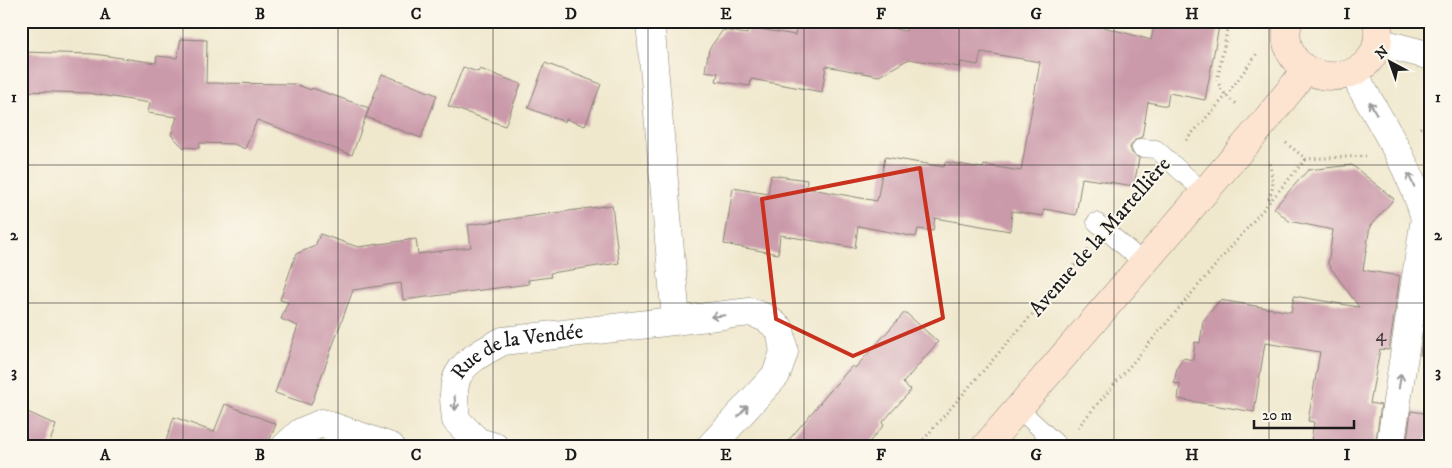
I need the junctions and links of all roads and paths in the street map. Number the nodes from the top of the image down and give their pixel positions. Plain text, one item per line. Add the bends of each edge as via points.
1 (650, 21) edge
2 (1229, 21) edge
3 (1287, 28) edge
4 (1378, 32) edge
5 (1431, 56) edge
6 (1305, 69) junction
7 (1355, 72) junction
8 (1226, 96) junction
9 (1263, 124) junction
10 (1392, 144) junction
11 (1140, 148) dead end
12 (1306, 159) junction
13 (1168, 160) junction
14 (1204, 192) junction
15 (1428, 208) edge
16 (1100, 226) junction
17 (1144, 263) junction
18 (676, 320) junction
19 (1019, 409) junction
20 (1074, 432) dead end
21 (482, 445) edge
22 (285, 447) edge
23 (391, 447) edge
24 (710, 447) edge
25 (917, 447) edge
26 (985, 447) edge
27 (1060, 447) edge
28 (1390, 447) edge

1 - 18 street
2 - 8 path via 1217,81
3 - 6 street via 1290,50
3 - 8 path, Avenue de la Martellière via 1263,45
4 - 5 street
4 - 7 street via 1372,56
6 - 7 street via 1329,78
6 - 9 street
10 -> 7 street
8 - 13 path, Avenue de la Martellière
9 - 12 path
9 - 14 street
10 - 12 path via 1366,156
15 -> 10 street via 1418,196
11 - 13 lane via 1156,149
12 - 20 path
13 - 14 lane
13 - 16 path, Avenue de la Martellière
14 - 17 street
28 -> 15 street
16 - 17 lane
16 - 25 path, Avenue de la Martellière
17 - 19 street
18 -> 21 street, Rue de la Vendée via 503,341 471,359 456,379 456,420
24 -> 18 street, Rue de la Vendée via 776,375 784,352 780,329 766,318 750,312
19 - 26 street
19 - 27 lane
22 - 23 street via 301,432 322,423

